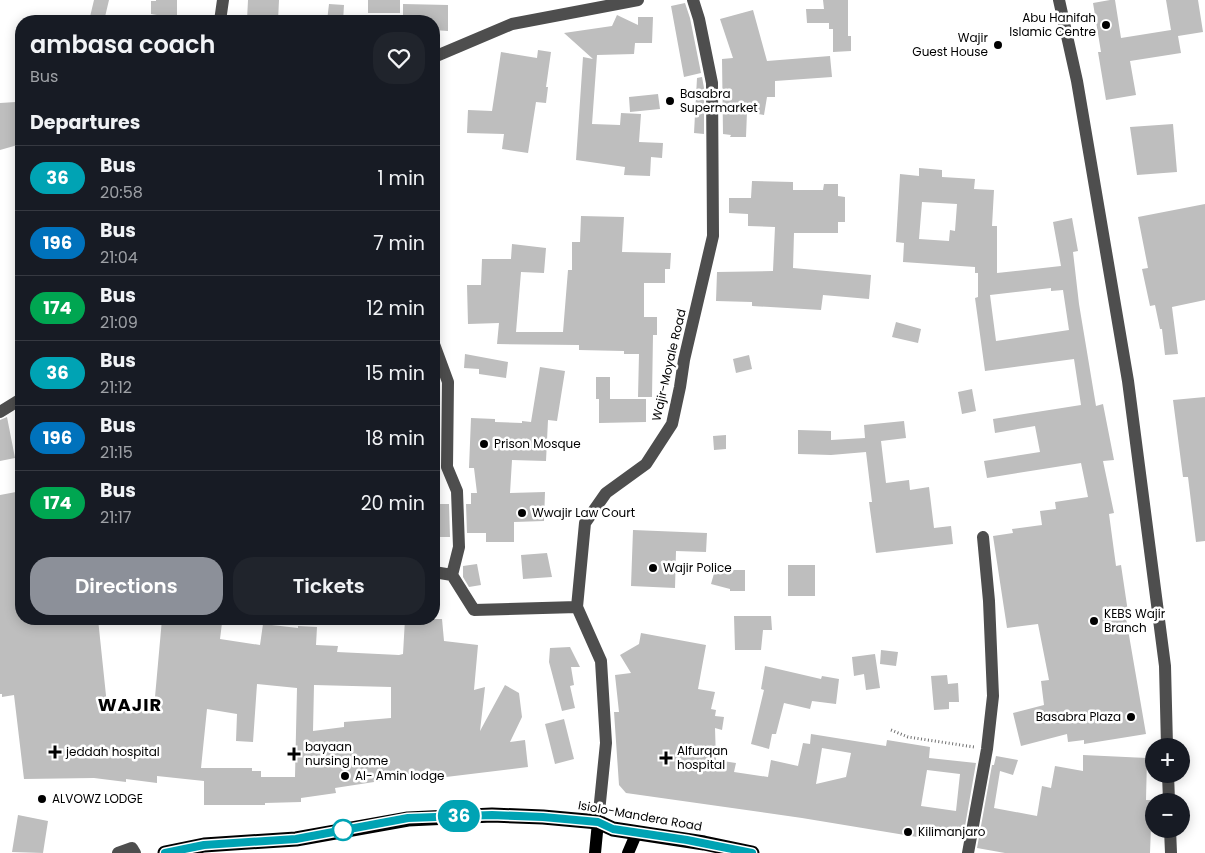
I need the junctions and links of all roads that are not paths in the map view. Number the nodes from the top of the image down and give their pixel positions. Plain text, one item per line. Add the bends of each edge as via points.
1 (223, 0) edge
2 (638, 0) edge
3 (694, 0) edge
4 (1059, 0) edge
5 (221, 15) edge
6 (440, 54) edge
7 (440, 360) edge
8 (15, 403) edge
9 (0, 412) edge
10 (983, 537) dead end
11 (440, 573) edge
12 (452, 575) junction
13 (578, 607) junction
14 (1167, 738) edge
15 (598, 822) junction
16 (637, 832) junction
17 (1170, 838) edge
18 (701, 848) edge
19 (118, 853) edge
20 (135, 853) edge
21 (165, 853) edge
22 (595, 853) edge
23 (628, 853) edge
24 (752, 853) edge
25 (968, 853) edge
26 (1171, 853) edge

1 - 5 street
2 - 6 street via 512,24
3 - 13 street, Wajir-Moyale Road via 712,83 713,236 672,424 646,464 606,492 585,523
4 - 14 street via 1078,90 1128,381 1165,666
7 - 12 street via 448,382 447,467 457,491 459,547
8 - 9 street
10 - 25 street via 993,696
11 - 12 street
12 - 13 street via 474,610
13 - 15 street, Wajir-Moyale Road via 601,661 606,743
15 - 16 highway, Isiolo-Mandera Road via 613,829
15 - 21 highway, Isiolo-Mandera Road via 492,815 408,818 296,839 204,845
15 - 22 main road
16 - 18 highway, Isiolo-Mandera Road
16 - 23 main road
17 - 26 street
18 - 24 highway, Isiolo-Mandera Road
19 - 20 street via 132,848

